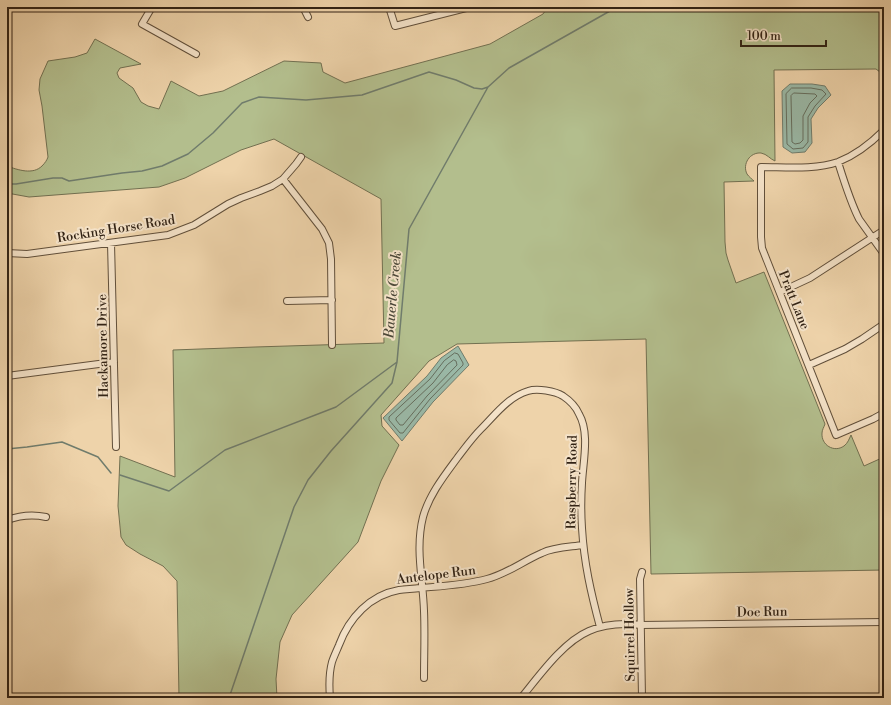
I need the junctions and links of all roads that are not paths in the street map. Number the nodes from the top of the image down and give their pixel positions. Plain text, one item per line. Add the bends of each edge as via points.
1 (152, 7) edge
2 (303, 7) edge
3 (389, 7) edge
4 (470, 7) edge
5 (308, 17) dead end
6 (196, 54) dead end
7 (884, 130) edge
8 (301, 157) dead end
9 (838, 162) junction
10 (283, 179) junction
11 (884, 230) edge
12 (872, 238) junction
13 (111, 243) junction
14 (7, 253) edge
15 (884, 254) edge
16 (780, 292) junction
17 (332, 300) junction
18 (288, 301) dead end
19 (884, 324) edge
20 (332, 345) dead end
21 (114, 362) junction
22 (808, 365) junction
23 (7, 376) edge
24 (884, 413) edge
25 (116, 447) dead end
26 (46, 517) dead end
27 (7, 520) edge
28 (583, 545) junction
29 (642, 572) dead end
30 (422, 588) junction
31 (884, 622) edge
32 (641, 625) junction
33 (600, 627) junction
34 (424, 678) dead end
35 (330, 698) edge
36 (521, 698) edge
37 (642, 698) edge

1 - 6 street via 142,24
2 - 5 street
3 - 4 street via 394,26
7 - 9 street via 863,149
8 - 10 street, Rocking Horse Road
9 - 12 street via 853,207
9 - 16 street, Pratt Lane via 812,166 761,167 761,243
10 - 13 street, Rocking Horse Road via 260,192 228,204 182,230 168,235
10 - 17 street via 327,238 332,259
11 - 12 street
12 - 15 street
12 - 16 street via 810,278
13 - 14 street, Rocking Horse Road via 27,254
13 - 21 street, Hackamore Drive
16 - 22 street, Pratt Lane
17 - 18 street
17 - 20 street
19 - 22 street via 845,349
21 - 23 street
21 - 25 street, Hackamore Drive
22 - 24 street, Pratt Lane via 836,435
26 - 27 street via 26,515
28 - 30 street, Antelope Run via 542,552 515,568 488,579
28 - 30 street, Raspberry Road via 581,510 584,425 580,414 563,396 543,390 530,390 506,404 473,437 428,501 418,553
28 - 33 street, Raspberry Road via 585,566
29 - 32 street, Squirrel Hollow
30 - 34 street, Raspberry Road
30 - 35 street, Antelope Run via 399,590 379,596 350,621 332,662
31 - 32 street, Doe Run
32 - 33 street, Doe Run
32 - 37 street, Squirrel Hollow
33 - 36 street, Doe Run via 578,636 560,652

